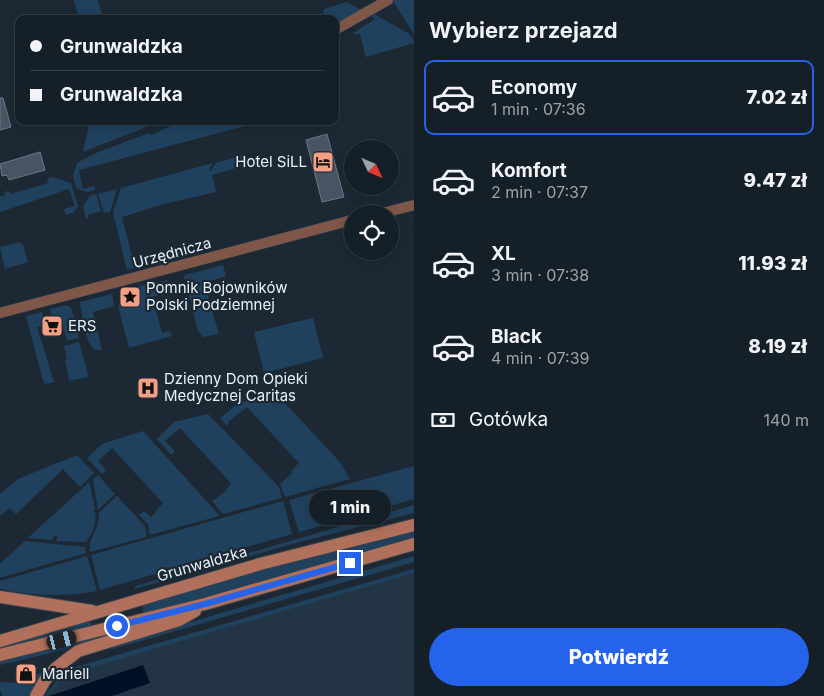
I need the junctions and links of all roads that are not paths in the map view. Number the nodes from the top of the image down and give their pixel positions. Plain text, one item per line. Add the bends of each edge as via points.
1 (388, 0) edge
2 (339, 28) edge
3 (414, 205) edge
4 (399, 209) edge
5 (344, 222) edge
6 (0, 313) edge
7 (414, 525) edge
8 (414, 544) edge
9 (0, 597) edge
10 (205, 604) junction
11 (94, 612) junction
12 (0, 640) edge
13 (0, 655) edge
14 (36, 696) edge

1 - 2 street
3 - 4 street
5 - 6 street, Urzędnicza
7 - 11 main road, Grunwaldzka via 260,564
8 - 10 main road
9 - 11 main road
10 - 13 main road
10 - 14 main road via 180,620 78,651 56,668
11 - 12 main road, Grunwaldzka

